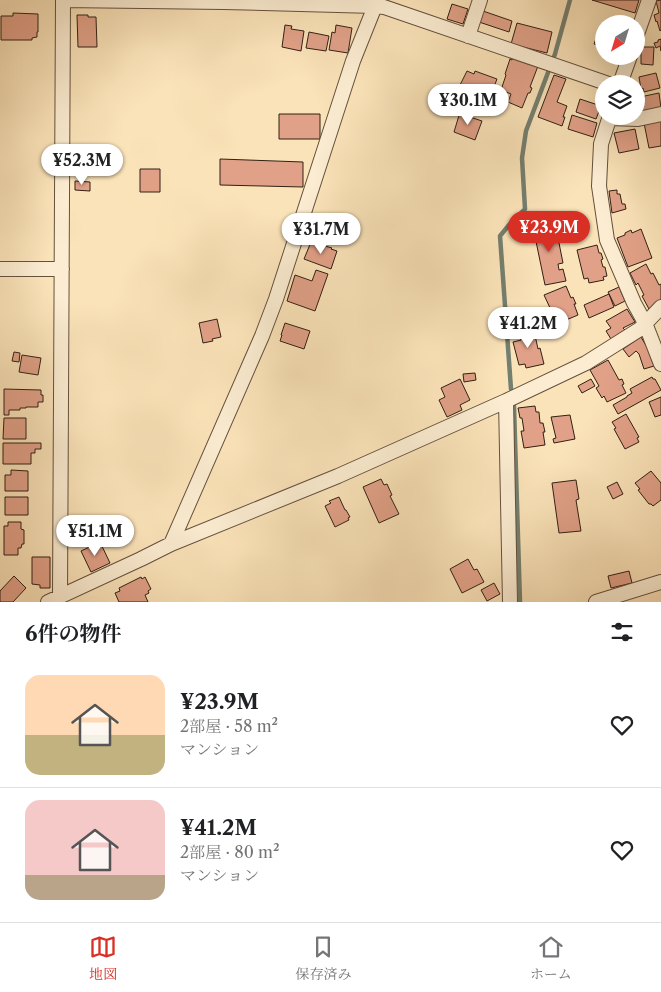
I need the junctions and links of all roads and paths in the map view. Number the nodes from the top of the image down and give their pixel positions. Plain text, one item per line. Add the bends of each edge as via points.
1 (63, 0) edge
2 (480, 0) edge
3 (649, 0) edge
4 (224, 1) edge
5 (376, 3) edge
6 (644, 15) edge
7 (468, 36) junction
8 (595, 79) edge
9 (661, 114) edge
10 (645, 117) edge
11 (607, 125) edge
12 (62, 269) junction
13 (0, 270) edge
14 (661, 307) edge
15 (645, 323) junction
16 (661, 364) edge
17 (506, 401) junction
18 (171, 544) junction
19 (661, 582) edge
20 (62, 599) edge
21 (510, 602) edge
22 (596, 602) edge

1 - 4 street
1 - 12 street
2 - 7 street
3 - 6 street
4 - 5 street
5 - 7 street
5 - 18 street via 276,299
7 - 8 street
9 - 10 street
11 - 15 street via 601,144 599,186 607,240
12 - 13 street
12 - 20 street
14 - 15 street
15 - 16 street
15 - 17 street via 586,363
17 - 18 street via 338,476
17 - 21 street
18 - 20 street
19 - 22 street

